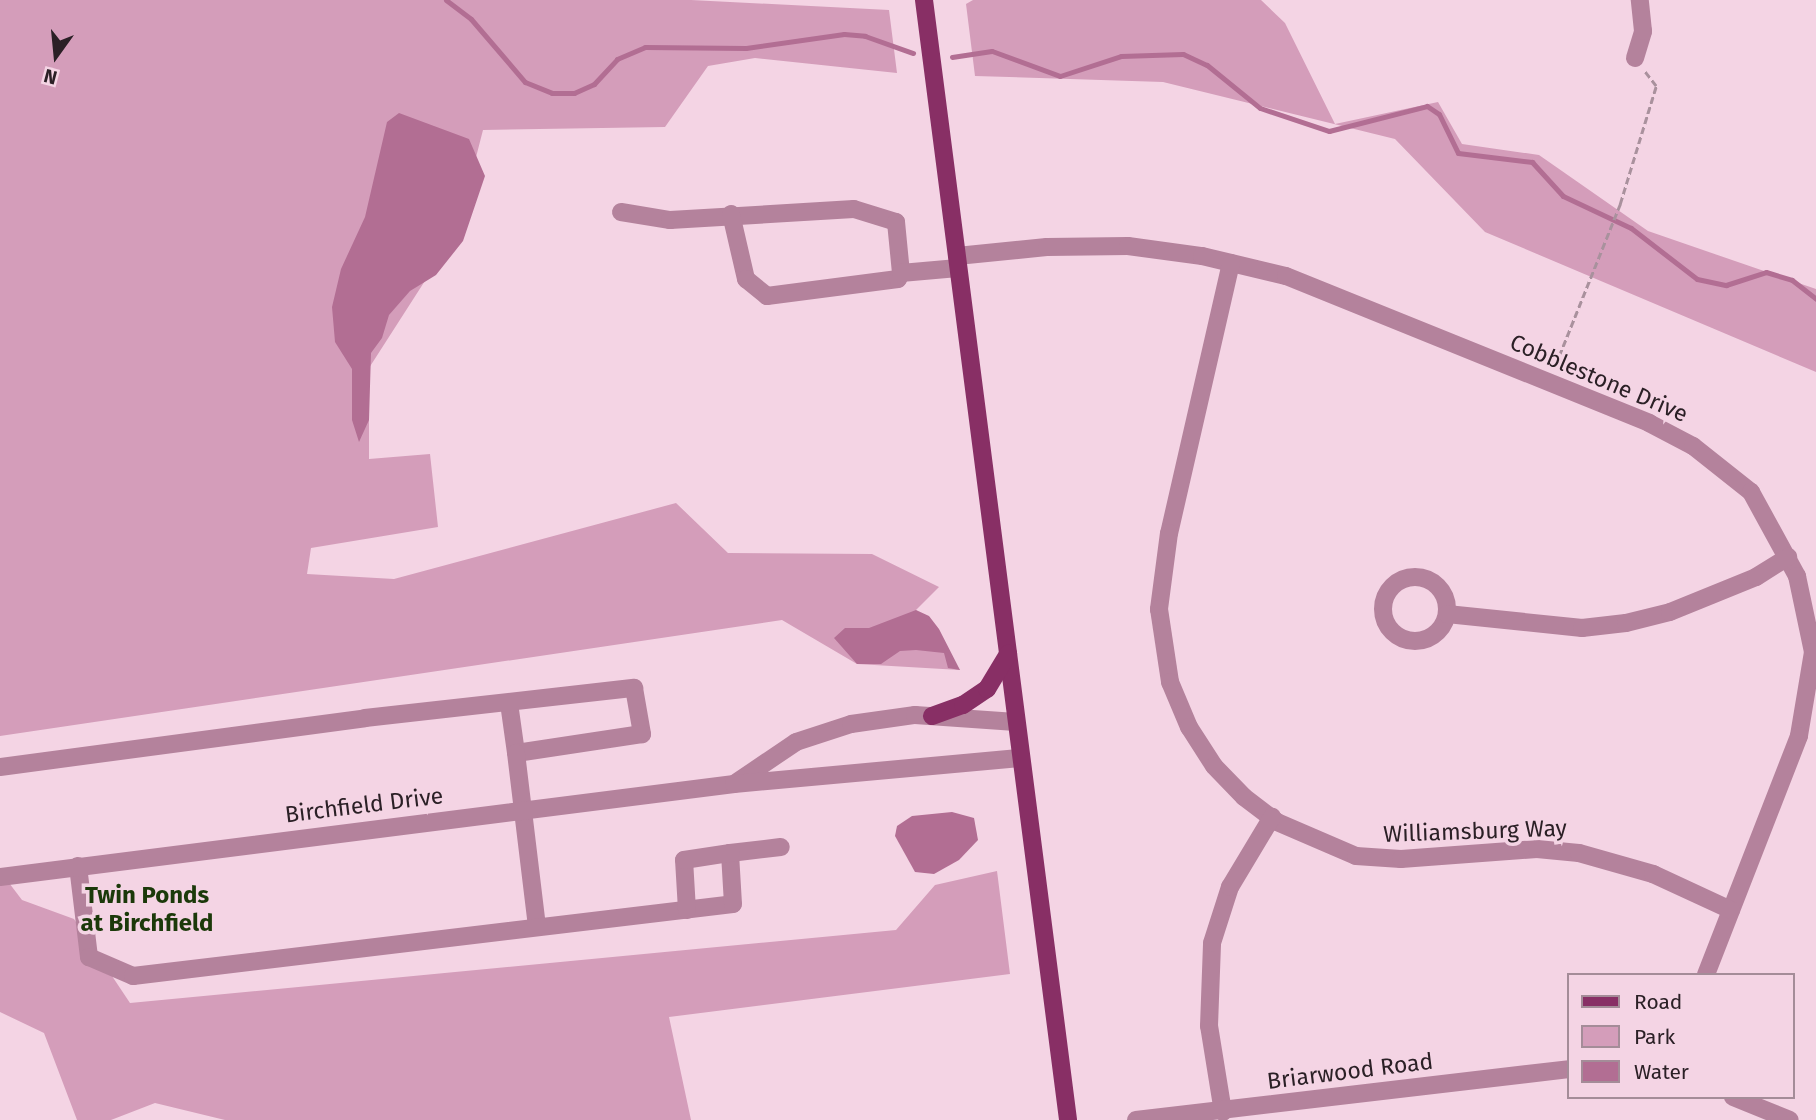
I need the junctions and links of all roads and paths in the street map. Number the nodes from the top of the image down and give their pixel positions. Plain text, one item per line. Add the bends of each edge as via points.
1 (924, 0) edge
2 (1640, 0) edge
3 (1635, 58) joint
4 (621, 212) dead end
5 (731, 214) junction
6 (957, 262) junction
7 (1231, 263) junction
8 (901, 273) junction
9 (1547, 381) junction
10 (1788, 557) junction
11 (1447, 614) dead end
12 (1009, 651) junction
13 (509, 702) junction
14 (932, 716) junction
15 (1016, 722) junction
16 (516, 753) junction
17 (1019, 758) junction
18 (0, 767) edge
19 (734, 784) junction
20 (522, 809) junction
21 (1272, 817) junction
22 (781, 846) dead end
23 (730, 853) junction
24 (78, 866) junction
25 (0, 877) edge
26 (687, 910) junction
27 (1731, 910) junction
28 (537, 926) junction
29 (1707, 973) edge
30 (1568, 1069) edge
31 (1739, 1099) edge
32 (1223, 1112) junction
33 (1068, 1120) edge
34 (1136, 1120) edge
35 (1790, 1120) edge

1 - 6 main road
2 - 3 street via 1643,32
3 - 9 path via 1656,86 1620,205
4 - 5 street via 670,220
5 - 8 street via 830,207 889,218 896,222
5 - 8 street, Cobblestone Drive via 746,279 758,293 767,296 898,279
6 - 7 street, Cobblestone Drive via 1093,245
6 - 8 street, Cobblestone Drive
6 - 12 main road
7 - 9 street, Cobblestone Drive via 1286,276
7 - 21 street, Williamsburg Way via 1169,533 1161,583 1161,633 1170,682 1189,727 1229,783
9 - 10 street, Cobblestone Drive via 1649,423 1714,461 1751,492
10 - 11 street via 1732,587 1626,623 1582,628
10 - 27 street, Cobblestone Drive via 1810,624 1813,652 1807,705 1790,762
12 - 14 main road via 987,689 963,705
12 - 15 main road
13 - 16 street
13 - 16 street via 634,688 642,734
13 - 18 street
14 - 15 street, Birchfield Drive
14 - 19 street, Birchfield Drive via 850,724 829,731 796,743
15 - 17 main road
16 - 20 street
17 - 19 street, Birchfield Drive
17 - 33 main road
19 - 20 street, Birchfield Drive
20 - 24 street, Birchfield Drive
20 - 28 street
21 - 27 street, Williamsburg Way via 1315,841 1378,859 1538,849 1589,855 1653,874
21 - 32 street via 1230,887 1212,943 1209,1026
22 - 23 street
23 - 26 street via 684,860
23 - 26 street via 733,904
24 - 25 street, Birchfield Drive
24 - 28 street via 89,957 133,976
26 - 28 street
27 - 29 street, Cobblestone Drive
30 - 32 street, Briarwood Road
31 - 35 street
32 - 34 street, Briarwood Road

